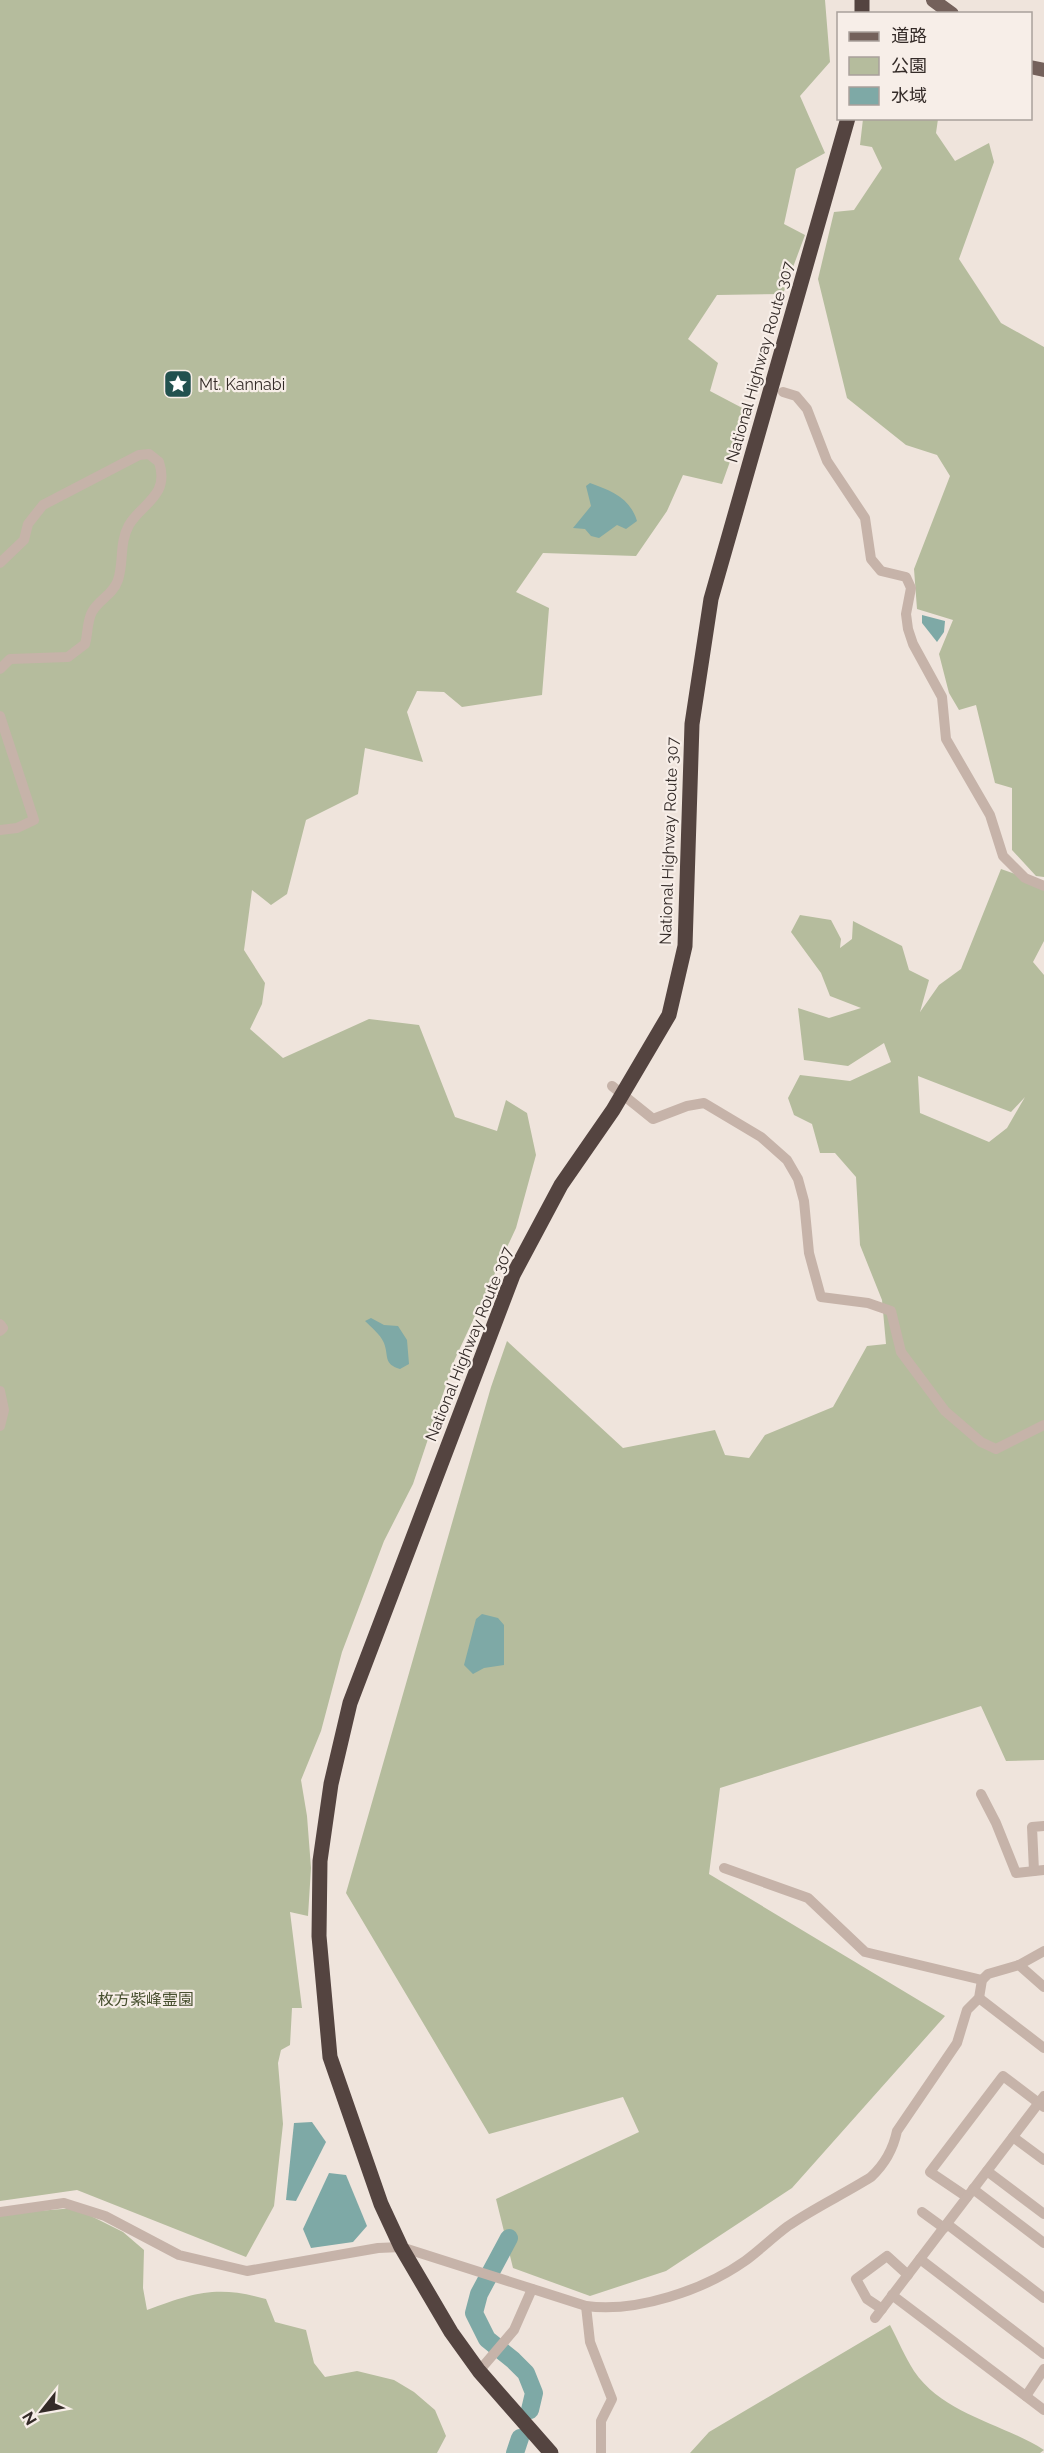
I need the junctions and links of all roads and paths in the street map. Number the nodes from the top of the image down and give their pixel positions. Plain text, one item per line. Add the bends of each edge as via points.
1 (933, 0) edge
2 (949, 12) edge
3 (847, 120) edge
4 (783, 392) dead end
5 (0, 563) edge
6 (0, 669) edge
7 (0, 716) edge
8 (0, 830) edge
9 (1044, 886) edge
10 (617, 1091) junction
11 (0, 1324) edge
12 (0, 1331) edge
13 (0, 1391) edge
14 (1044, 1425) edge
15 (0, 1426) edge
16 (981, 1794) dead end
17 (1044, 1826) edge
18 (724, 1868) dead end
19 (1039, 1871) edge
20 (1044, 1951) edge
21 (1019, 1965) junction
22 (982, 1980) junction
23 (1044, 1987) edge
24 (979, 1998) junction
25 (1044, 2048) edge
26 (1042, 2102) edge
27 (1013, 2137) junction
28 (1044, 2160) edge
29 (987, 2171) junction
30 (970, 2193) junction
31 (0, 2212) edge
32 (922, 2212) dead end
33 (1044, 2214) edge
34 (945, 2226) junction
35 (1044, 2243) edge
36 (401, 2247) junction
37 (920, 2259) junction
38 (908, 2275) junction
39 (532, 2289) junction
40 (892, 2295) junction
41 (1044, 2298) edge
42 (586, 2306) junction
43 (1044, 2354) edge
44 (1044, 2369) edge
45 (479, 2371) junction
46 (1026, 2396) junction
47 (1044, 2410) edge
48 (551, 2453) edge
49 (601, 2453) edge

1 - 2 main road
3 - 10 highway, National Highway Route 307 via 711,599 693,724 685,946 669,1015
4 - 9 street via 796,396 807,409 827,461 865,518 872,560 881,571 906,577 911,588 906,614 908,629 942,697 946,739 990,815 1003,856 1025,878
5 - 6 street via 24,540 28,524 43,505 139,455 149,454 159,462 159,489 129,526 122,544 118,580 91,614 85,644 68,657 18,657
7 - 8 street via 34,820
10 - 14 street via 653,1119 704,1103 761,1137 787,1160 798,1179 809,1253 821,1297 868,1303 891,1311 901,1353 945,1411 981,1442 996,1449
10 - 36 highway, National Highway Route 307 via 513,1275 350,1703 331,1785 320,1861 319,1936 330,2057 374,2184
11 - 12 street
13 - 15 street via 4,1410
16 - 19 street via 1016,1873
17 - 19 street via 1032,1827
18 - 22 street via 808,1898 865,1952
20 - 21 street
21 - 22 street via 988,1974
21 - 23 street
22 - 24 street
24 - 25 street
24 - 42 street via 968,2010 946,2062 897,2131 882,2167 871,2178 787,2227 745,2261 708,2283 608,2309
26 - 27 street
26 - 30 street via 1003,2076 930,2172
27 - 28 street
27 - 29 street
29 - 30 street
29 - 33 street
30 - 34 street
30 - 35 street
31 - 36 street via 64,2203 105,2216 179,2255 247,2271
32 - 34 street
34 - 37 street
34 - 41 street
36 - 39 street
36 - 45 highway, National Highway Route 307
37 - 38 street
37 - 43 street
38 - 40 street
38 - 40 street via 887,2256 856,2278 878,2314
39 - 42 street
39 - 45 street via 514,2330
40 - 46 street
42 - 49 street via 590,2342 612,2399 601,2421
44 - 46 street
45 - 48 highway, National Highway Route 307
46 - 47 street

